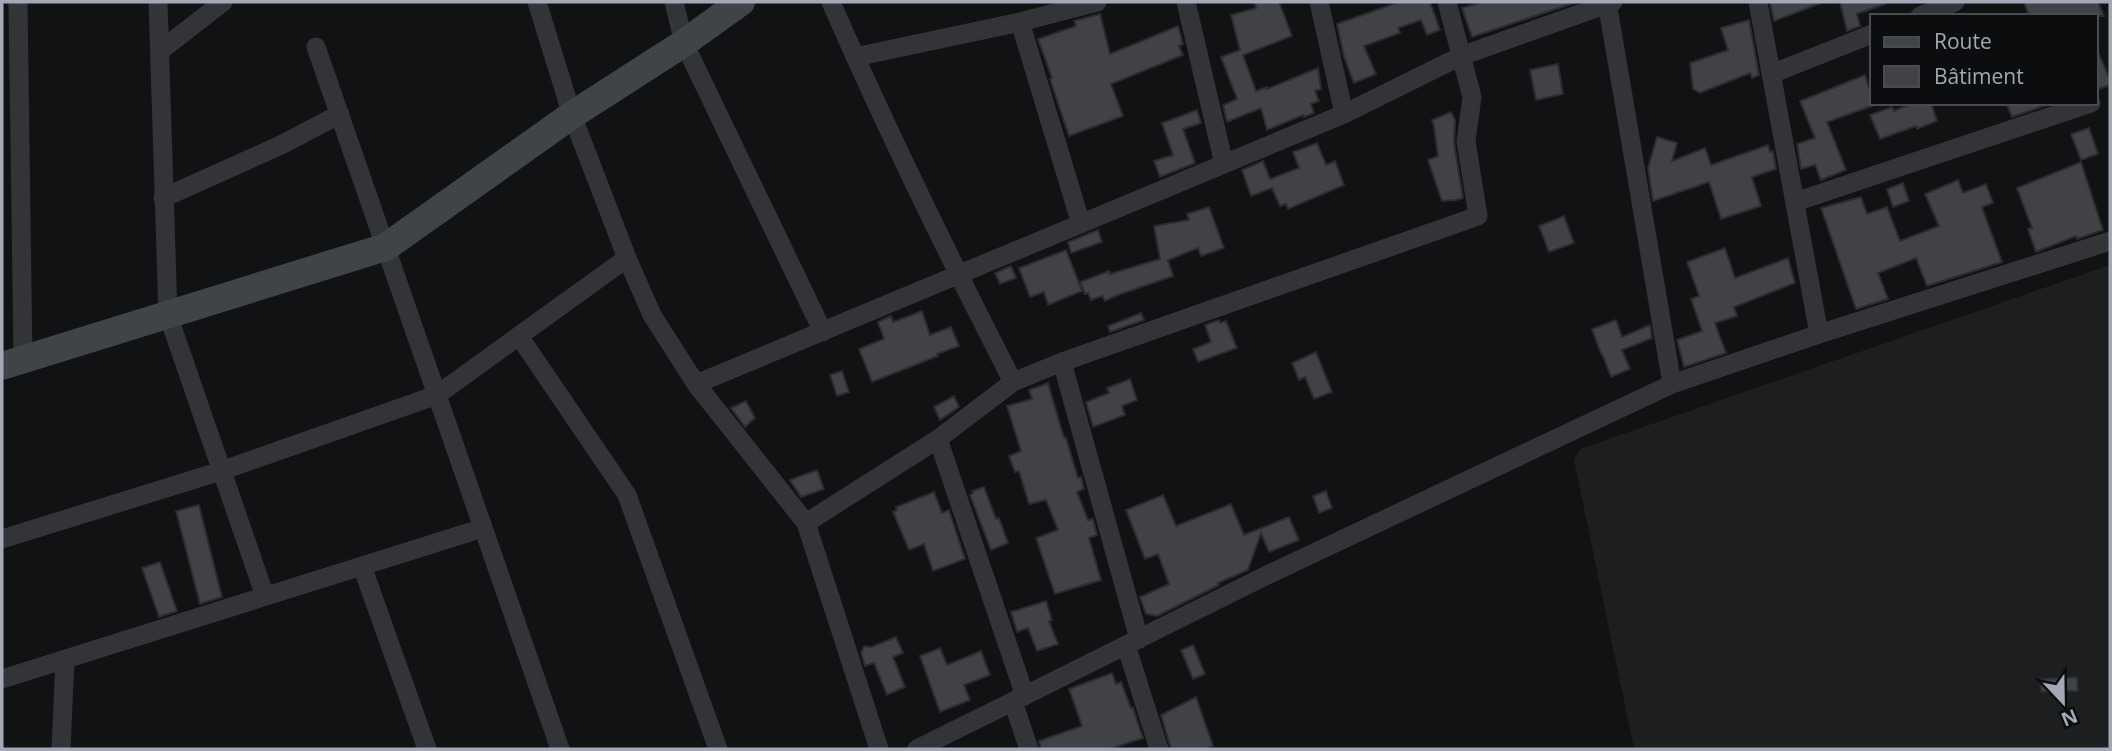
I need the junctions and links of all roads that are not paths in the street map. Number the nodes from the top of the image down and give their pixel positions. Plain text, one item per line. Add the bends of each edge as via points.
1 (18, 2) edge
2 (158, 2) edge
3 (223, 2) edge
4 (537, 2) edge
5 (674, 2) edge
6 (741, 2) edge
7 (831, 2) edge
8 (1097, 2) edge
9 (1186, 2) edge
10 (1320, 2) edge
11 (1447, 2) edge
12 (1609, 2) edge
13 (1758, 2) edge
14 (1955, 2) edge
15 (1925, 14) edge
16 (1020, 22) junction
17 (1870, 35) edge
18 (684, 43) junction
19 (316, 47) dead end
20 (160, 51) junction
21 (1461, 56) junction
22 (855, 57) junction
23 (1771, 74) junction
24 (10, 86) edge
25 (2085, 105) edge
26 (340, 114) junction
27 (1344, 114) junction
28 (572, 115) junction
29 (1224, 164) junction
30 (163, 198) junction
31 (1795, 202) junction
32 (11, 216) edge
33 (1081, 224) junction
34 (2110, 241) edge
35 (386, 247) junction
36 (627, 258) junction
37 (958, 275) junction
38 (167, 314) junction
39 (823, 332) junction
40 (1819, 334) junction
41 (519, 336) junction
42 (1062, 362) junction
43 (13, 363) edge
44 (1013, 382) junction
45 (696, 384) junction
46 (1672, 384) junction
47 (437, 395) junction
48 (938, 439) junction
49 (221, 471) junction
50 (806, 523) junction
51 (483, 528) junction
52 (2, 538) edge
53 (362, 566) junction
54 (265, 596) junction
55 (1133, 642) junction
56 (65, 659) junction
57 (2, 678) edge
58 (1019, 699) junction
59 (61, 749) edge
60 (427, 749) edge
61 (560, 749) edge
62 (718, 749) edge
63 (879, 749) edge
64 (917, 749) edge
65 (1029, 749) edge
66 (1159, 749) edge

1 - 24 street
2 - 20 street
3 - 20 street
4 - 28 street
5 - 18 street
6 - 18 street
7 - 22 street
8 - 16 street
9 - 29 street
10 - 27 street
11 - 21 street
12 - 21 street
12 - 46 street
13 - 23 street
14 - 15 street
16 - 22 street
16 - 33 street
17 - 23 street
18 - 28 street
18 - 39 street
19 - 26 street
20 - 30 street
21 - 27 street
21 - 42 street via 1472,97 1466,141 1478,216
22 - 37 street
23 - 31 street
24 - 32 street
25 - 31 street
26 - 30 street
26 - 35 street
27 - 29 street
28 - 35 street
28 - 36 street
29 - 33 street
30 - 38 street
31 - 40 street
32 - 43 street
33 - 37 street
34 - 40 street
35 - 38 street
35 - 47 street
36 - 41 street
36 - 45 street via 652,315
37 - 39 street
37 - 44 street
38 - 43 street
38 - 49 street
39 - 45 street
40 - 46 street
41 - 47 street
41 - 62 street via 627,495
42 - 44 street
42 - 55 street
44 - 48 street
45 - 50 street
46 - 55 street
47 - 49 street
47 - 51 street
48 - 50 street
48 - 58 street
49 - 52 street
49 - 54 street
50 - 63 street
51 - 53 street
51 - 61 street
53 - 54 street
53 - 60 street
54 - 56 street
55 - 58 street
55 - 66 street
56 - 57 street
56 - 59 street
58 - 64 street
58 - 65 street

